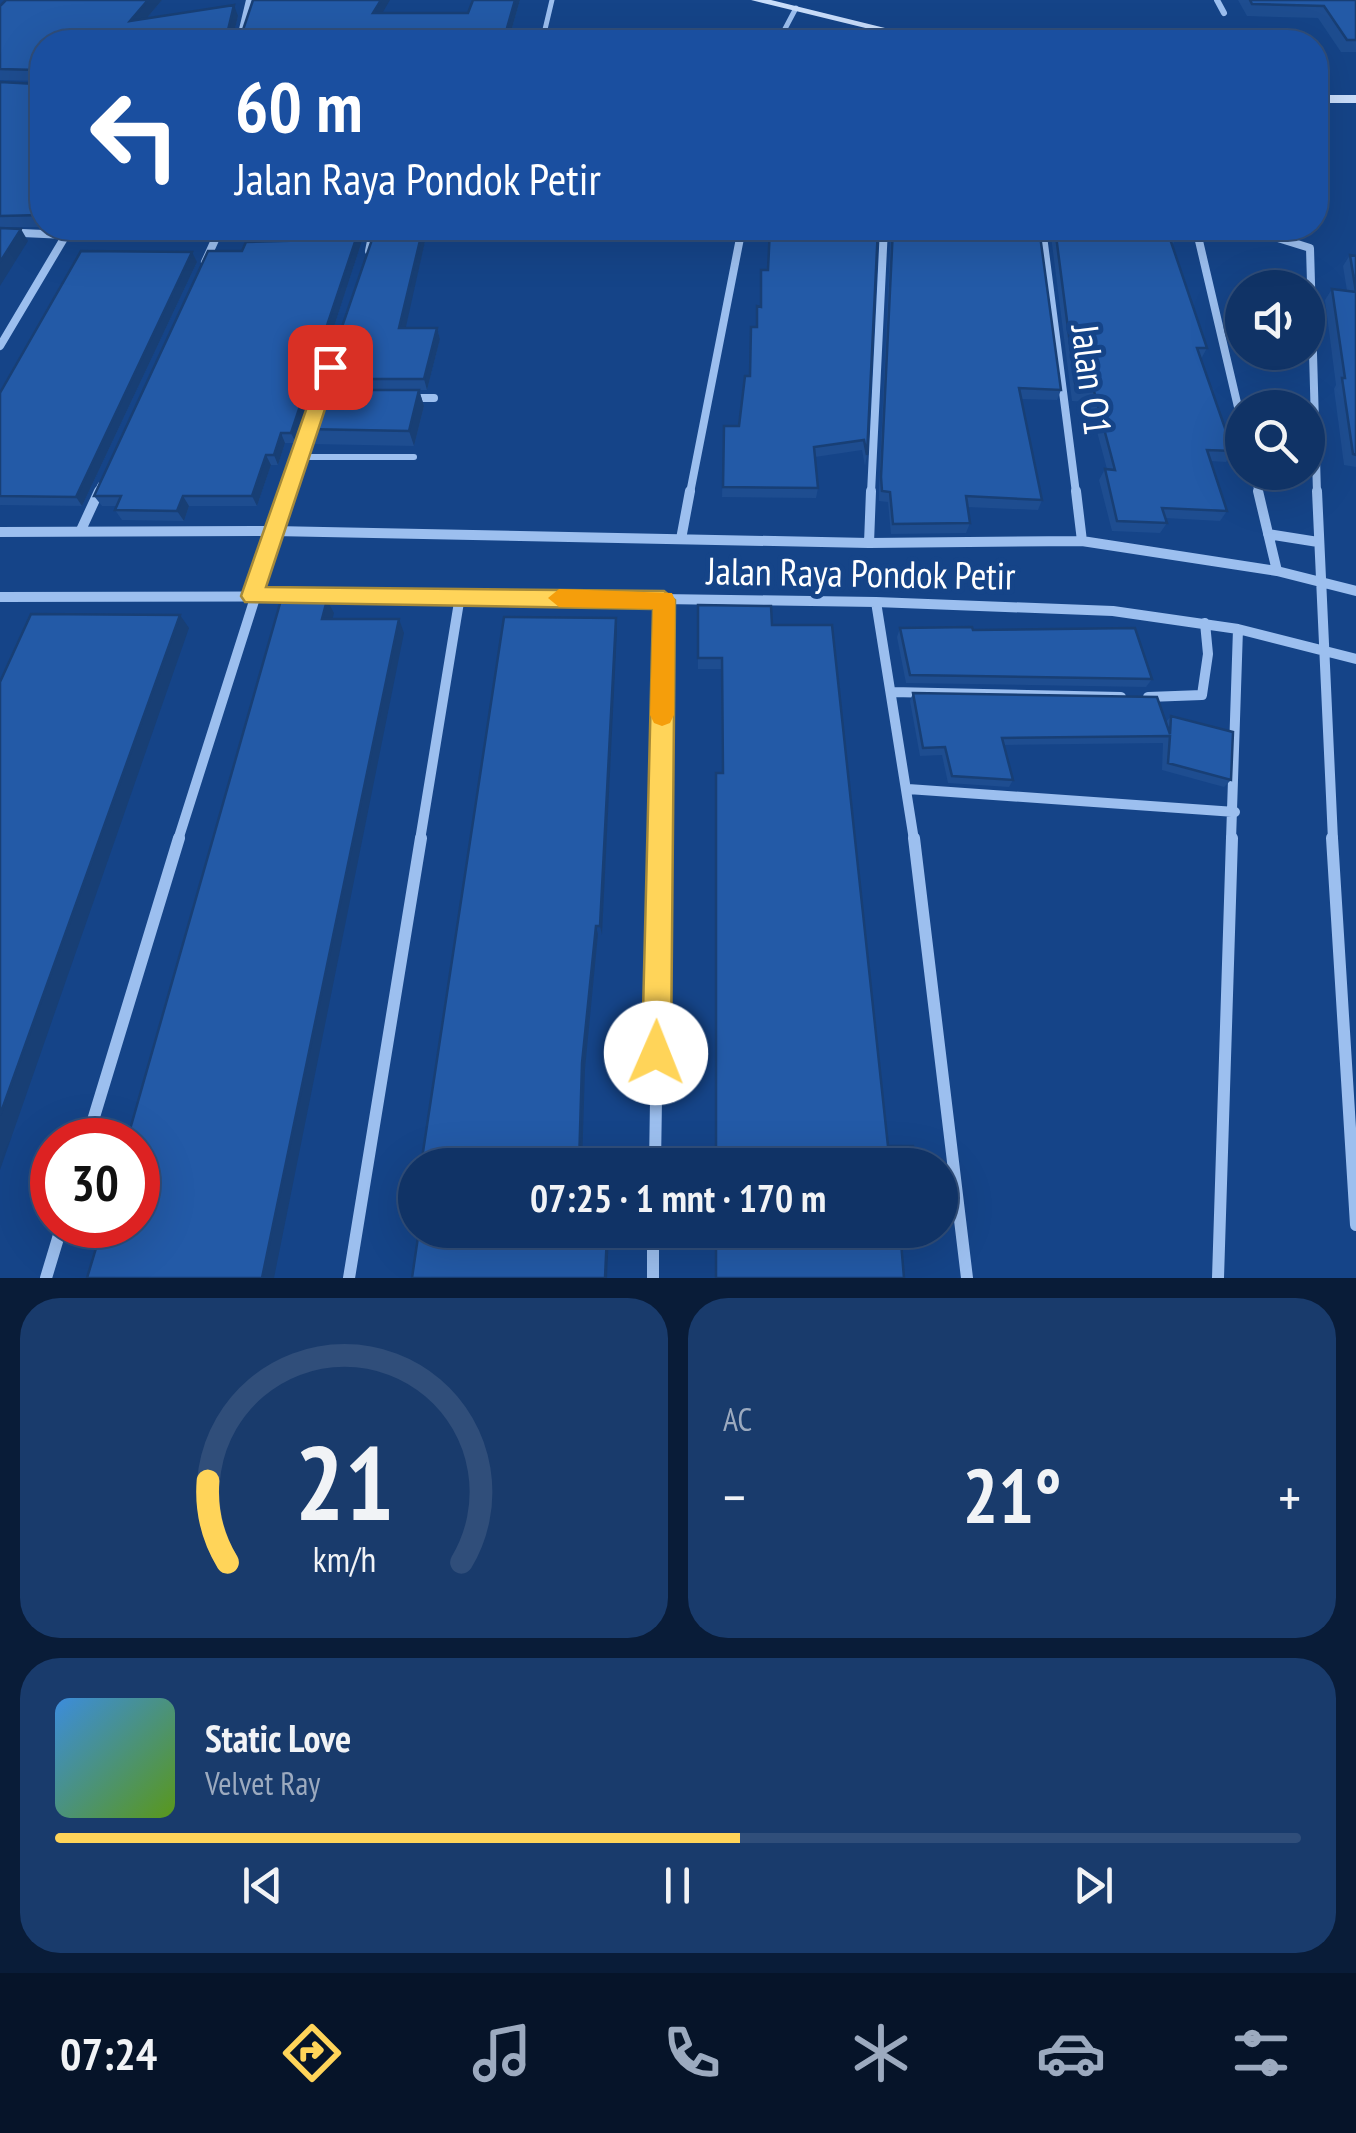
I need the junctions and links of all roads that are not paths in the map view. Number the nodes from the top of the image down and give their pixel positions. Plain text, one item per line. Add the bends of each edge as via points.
1 (249, 0) edge
2 (552, 0) edge
3 (756, 0) edge
4 (1217, 0) edge
5 (774, 2) edge
6 (796, 8) junction
7 (1224, 14) dead end
8 (242, 30) edge
9 (545, 30) edge
10 (784, 30) edge
11 (887, 30) edge
12 (1328, 99) edge
13 (1356, 99) edge
14 (0, 232) edge
15 (30, 233) edge
16 (62, 240) edge
17 (216, 240) edge
18 (371, 240) edge
19 (740, 240) edge
20 (883, 240) edge
21 (1044, 240) edge
22 (1199, 240) edge
23 (1284, 240) edge
24 (366, 260) edge
25 (203, 266) edge
26 (0, 346) edge
27 (1234, 390) edge
28 (396, 398) edge
29 (434, 398) dead end
30 (314, 413) edge
31 (300, 457) junction
32 (414, 458) dead end
33 (106, 476) edge
34 (1258, 490) edge
35 (80, 530) junction
36 (274, 531) junction
37 (0, 532) edge
38 (1268, 534) junction
39 (682, 539) junction
40 (1082, 541) junction
41 (1318, 542) junction
42 (868, 543) junction
43 (1277, 571) junction
44 (1320, 586) junction
45 (1356, 591) edge
46 (252, 596) junction
47 (460, 596) junction
48 (0, 597) edge
49 (48, 597) junction
50 (664, 600) junction
51 (876, 602) junction
52 (40, 614) edge
53 (1206, 623) junction
54 (1244, 631) junction
55 (1318, 645) junction
56 (1356, 659) edge
57 (892, 692) junction
58 (908, 789) junction
59 (1235, 812) junction
60 (95, 1118) edge
61 (654, 1148) edge
62 (1356, 1226) edge
63 (55, 1248) edge
64 (654, 1248) edge
65 (46, 1278) edge
66 (349, 1278) edge
67 (653, 1278) edge
68 (967, 1278) edge
69 (1218, 1278) edge

1 - 8 street
2 - 9 lane
3 - 5 main road
4 - 7 street
5 - 6 main road
6 - 10 lane
6 - 11 main road
12 - 13 main road
14 - 15 street
16 - 26 street
17 - 25 street
18 - 24 street
19 - 39 street
20 - 42 street
21 - 40 street, Jalan O1
22 - 27 street
23 - 41 street via 1310,248
28 - 29 street
30 - 31 street
31 - 32 lane
31 - 36 street
33 - 35 street
34 - 38 street
35 - 36 street, Jalan Raya Pondok Petir
35 - 37 street, Jalan Raya Pondok Petir
36 - 39 street, Jalan Raya Pondok Petir
36 - 46 street
38 - 41 street
38 - 43 street
39 - 42 street, Jalan Raya Pondok Petir
40 - 42 street, Jalan Raya Pondok Petir
40 - 43 street, Jalan Raya Pondok Petir
41 - 44 street
43 - 44 street, Jalan Raya Pondok Petir
44 - 45 street, Jalan Raya Pondok Petir
44 - 55 street
46 - 47 street, Jalan Raya Pondok Petir
46 - 49 street, Jalan Raya Pondok Petir
46 - 60 street
47 - 50 street, Jalan Raya Pondok Petir
47 - 66 street
48 - 49 street, Jalan Raya Pondok Petir
49 - 52 street
50 - 51 street, Jalan Raya Pondok Petir
50 - 61 street
51 - 53 street, Jalan Raya Pondok Petir via 1112,611
51 - 57 street
53 - 54 street, Jalan Raya Pondok Petir
53 - 57 street via 1208,654 1198,697
54 - 55 street, Jalan Raya Pondok Petir
54 - 59 street
55 - 56 street, Jalan Raya Pondok Petir
55 - 62 street
57 - 58 street
58 - 59 street
58 - 68 street
59 - 69 street
63 - 65 street
64 - 67 street

